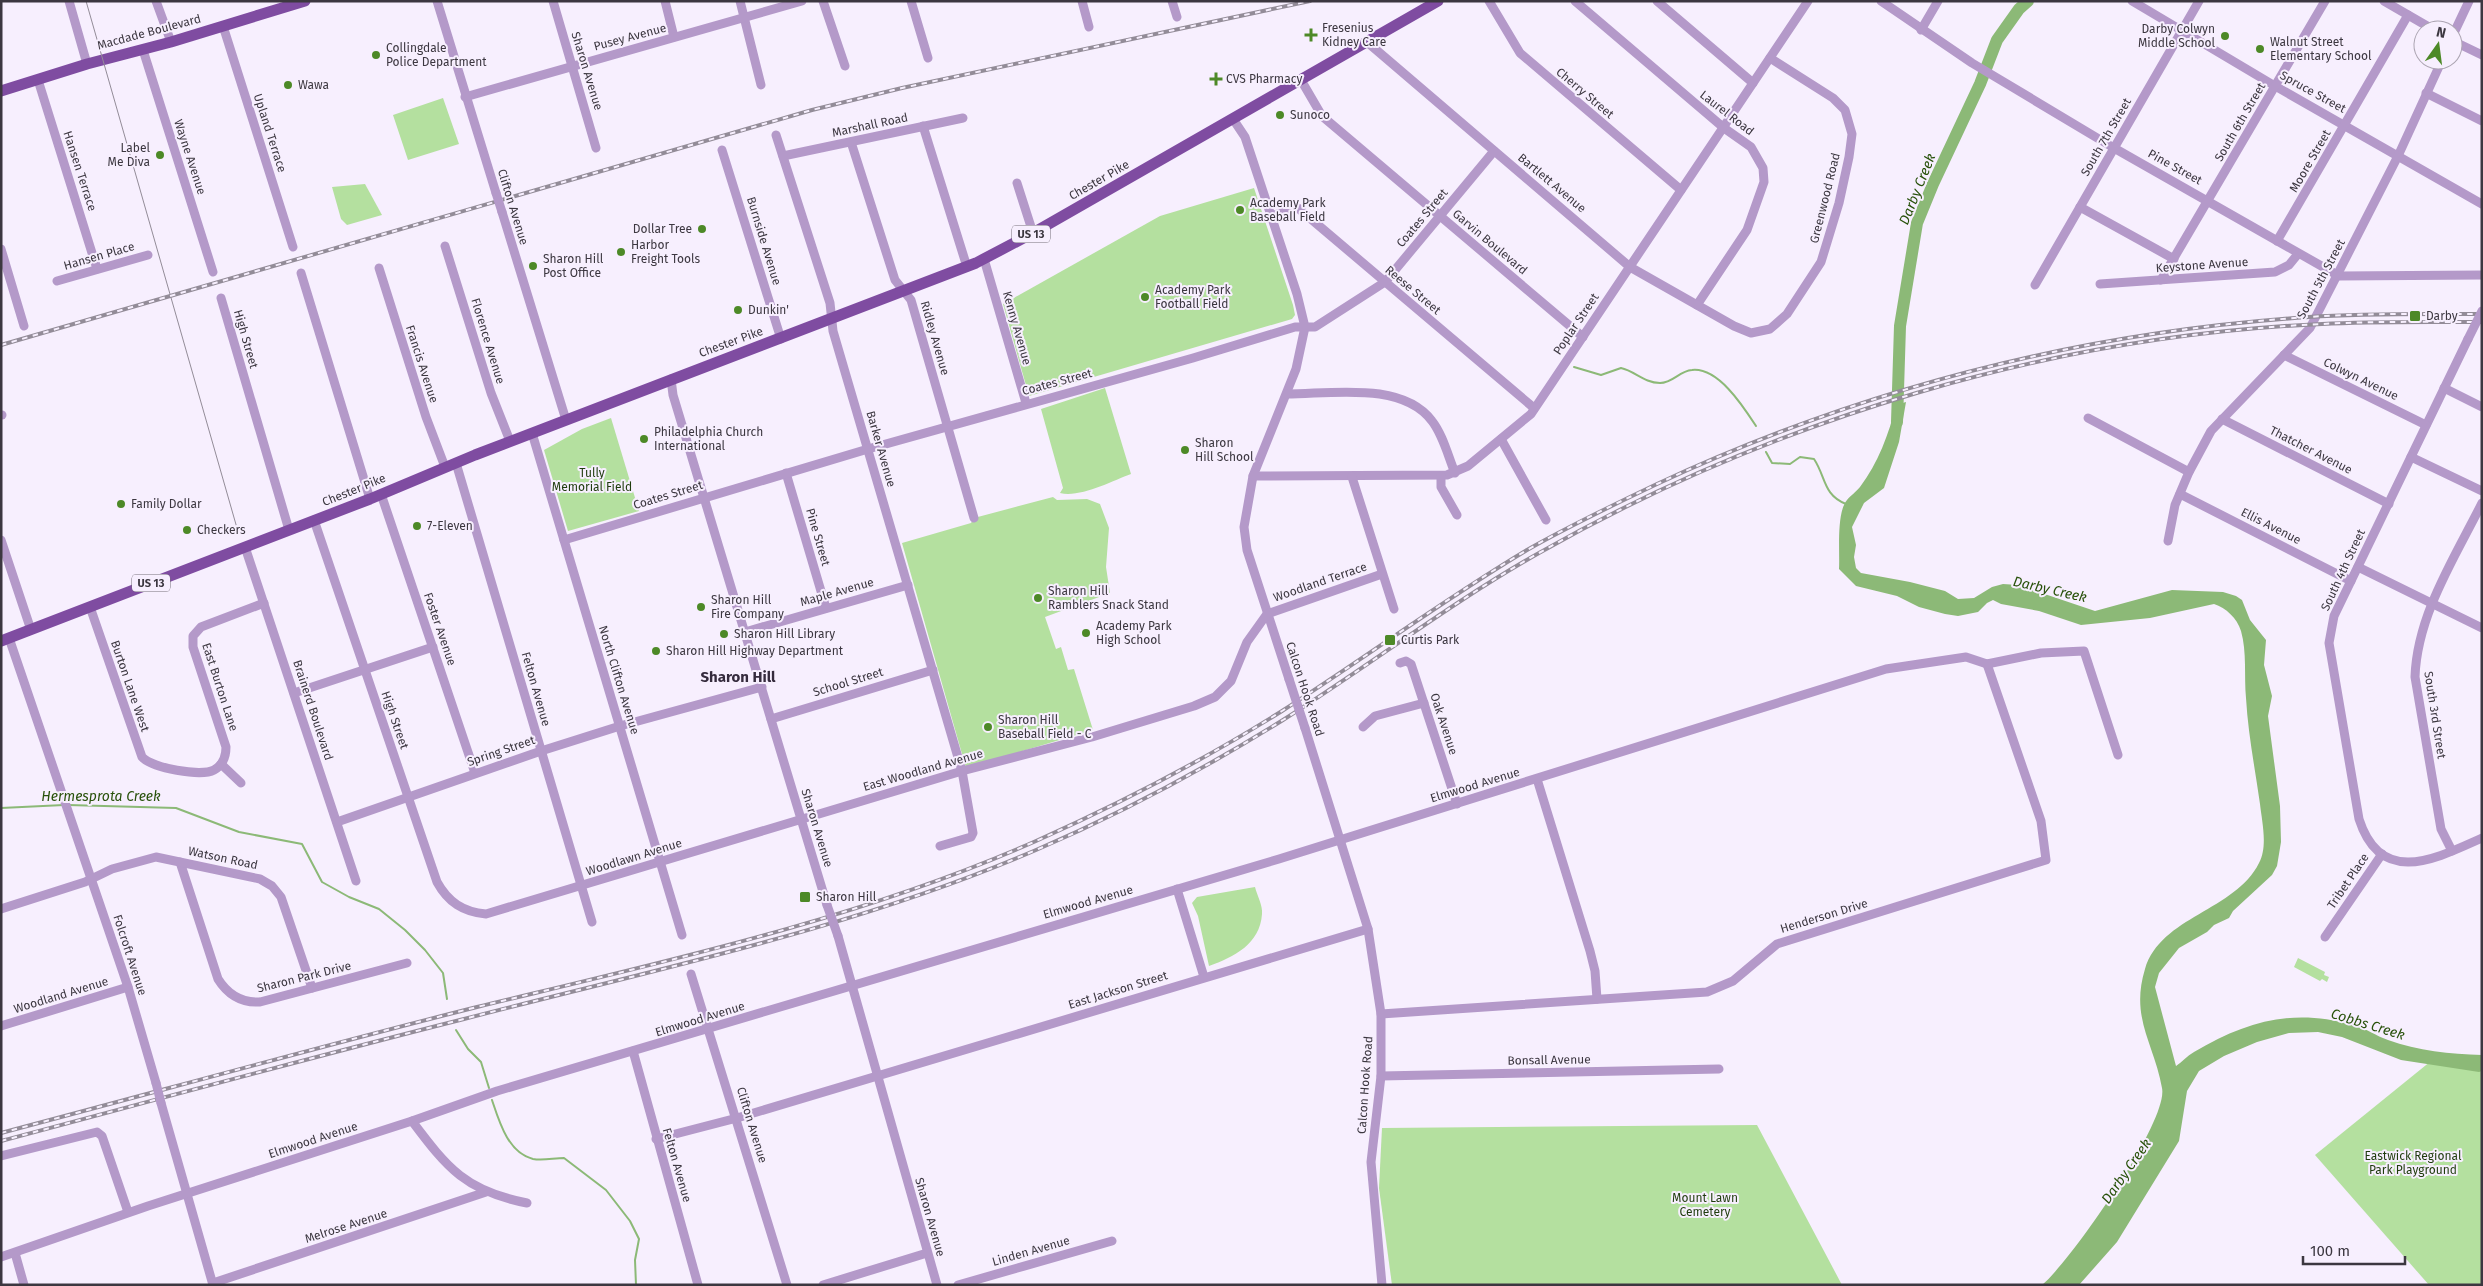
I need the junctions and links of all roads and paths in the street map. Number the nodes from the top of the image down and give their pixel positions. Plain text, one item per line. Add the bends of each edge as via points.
1 (69, 1) edge
2 (156, 1) edge
3 (305, 1) edge
4 (437, 1) edge
5 (553, 1) edge
6 (665, 1) edge
7 (740, 1) edge
8 (802, 1) edge
9 (823, 1) edge
10 (911, 1) edge
11 (1082, 1) edge
12 (1172, 1) edge
13 (1438, 1) edge
14 (1489, 1) edge
15 (1575, 1) edge
16 (1657, 1) edge
17 (1808, 1) edge
18 (1881, 1) edge
19 (1938, 1) edge
20 (2132, 1) edge
21 (2199, 1) edge
22 (2325, 1) edge
23 (2469, 1) edge
24 (2390, 3) edge
25 (289, 4) edge
26 (2408, 15) junction
27 (1177, 17) dead end
28 (745, 18) junction
29 (2417, 20) edge
30 (2460, 20) edge
31 (223, 26) junction
32 (1089, 27) dead end
33 (1921, 30) junction
34 (2182, 30) junction
35 (674, 37) junction
36 (171, 42) junction
37 (1367, 42) junction
38 (2463, 46) edge
39 (143, 50) junction
40 (2482, 55) edge
41 (928, 58) dead end
42 (1770, 58) junction
43 (87, 64) junction
44 (573, 65) junction
45 (845, 66) dead end
46 (2437, 70) edge
47 (38, 80) junction
48 (1301, 80) junction
49 (1753, 83) junction
50 (761, 84) dead end
51 (2275, 86) junction
52 (1, 91) edge
53 (2426, 94) junction
54 (465, 96) junction
55 (963, 118) dead end
56 (1233, 118) junction
57 (2482, 121) edge
58 (2345, 125) junction
59 (923, 126) junction
60 (1724, 128) junction
61 (776, 135) dead end
62 (851, 142) junction
63 (596, 148) dead end
64 (2114, 148) junction
65 (722, 150) dead end
66 (1494, 151) junction
67 (783, 156) junction
68 (2398, 156) junction
69 (1017, 182) dead end
70 (1681, 190) junction
71 (2209, 201) junction
72 (2482, 204) edge
73 (2080, 207) junction
74 (1271, 216) junction
75 (1440, 216) junction
76 (1033, 233) junction
77 (2277, 241) junction
78 (445, 246) dead end
79 (294, 247) dead end
80 (1, 249) edge
81 (2298, 254) junction
82 (148, 255) dead end
83 (984, 259) junction
84 (2174, 260) junction
85 (967, 267) junction
86 (1630, 267) junction
87 (379, 268) dead end
88 (97, 269) junction
89 (213, 272) dead end
90 (301, 273) dead end
91 (2482, 275) edge
92 (2339, 276) junction
93 (2161, 280) junction
94 (57, 281) dead end
95 (1385, 282) junction
96 (2100, 284) dead end
97 (2035, 285) dead end
98 (904, 292) junction
99 (220, 298) dead end
100 (1697, 305) junction
101 (2482, 311) edge
102 (832, 320) junction
103 (24, 326) dead end
104 (1734, 326) joint
105 (1305, 327) junction
106 (1583, 337) junction
107 (781, 339) junction
108 (2284, 355) junction
109 (671, 379) junction
110 (2444, 388) junction
111 (1287, 394) junction
112 (1026, 403) junction
113 (2482, 407) edge
114 (1534, 408) junction
115 (2088, 418) dead end
116 (2222, 419) junction
117 (566, 420) junction
118 (2426, 425) junction
119 (948, 428) junction
120 (532, 433) junction
121 (1501, 439) junction
122 (510, 441) junction
123 (868, 448) junction
124 (2411, 457) junction
125 (451, 465) junction
126 (2189, 472) junction
127 (786, 473) junction
128 (1455, 473) junction
129 (1254, 476) junction
130 (1441, 476) junction
131 (1352, 477) junction
132 (2482, 491) edge
133 (2180, 494) junction
134 (375, 496) junction
135 (703, 497) junction
136 (2482, 503) edge
137 (2389, 504) junction
138 (1457, 515) dead end
139 (974, 518) dead end
140 (314, 520) junction
141 (1546, 520) dead end
142 (289, 530) junction
143 (1, 540) edge
144 (564, 540) junction
145 (2168, 541) dead end
146 (245, 547) junction
147 (2358, 567) junction
148 (1382, 574) junction
149 (2351, 581) junction
150 (908, 585) junction
151 (264, 604) junction
152 (2433, 604) junction
153 (90, 607) junction
154 (826, 608) junction
155 (1394, 609) dead end
156 (1267, 614) junction
157 (2482, 628) edge
158 (31, 630) junction
159 (745, 632) junction
160 (5, 640) edge
161 (433, 647) junction
162 (1400, 663) dead end
163 (1987, 664) junction
164 (365, 669) junction
165 (933, 670) junction
166 (762, 688) junction
167 (294, 693) junction
168 (1424, 703) junction
169 (771, 719) junction
170 (620, 726) junction
171 (1363, 727) dead end
172 (541, 751) junction
173 (2118, 755) dead end
174 (221, 764) junction
175 (962, 771) junction
176 (475, 773) junction
177 (1538, 780) junction
178 (241, 783) dead end
179 (408, 798) junction
180 (1456, 804) junction
181 (801, 818) junction
182 (337, 822) junction
183 (2482, 838) edge
184 (1340, 840) junction
185 (940, 846) dead end
186 (2452, 852) junction
187 (2382, 854) junction
188 (180, 862) junction
189 (660, 862) junction
190 (91, 878) junction
191 (356, 881) dead end
192 (581, 886) junction
193 (1177, 889) junction
194 (1, 909) edge
195 (474, 912) joint
196 (592, 922) dead end
197 (1368, 929) junction
198 (682, 935) dead end
199 (2325, 937) dead end
200 (407, 963) dead end
201 (691, 974) dead end
202 (1204, 977) junction
203 (128, 987) junction
204 (853, 987) junction
205 (312, 988) junction
206 (1597, 999) junction
207 (1381, 1014) junction
208 (1, 1026) edge
209 (709, 1030) junction
210 (633, 1051) junction
211 (1719, 1069) dead end
212 (876, 1075) junction
213 (1380, 1076) junction
214 (737, 1118) junction
215 (412, 1122) junction
216 (656, 1139) junction
217 (1, 1156) edge
218 (187, 1192) junction
219 (486, 1192) junction
220 (527, 1203) dead end
221 (128, 1212) junction
222 (1112, 1241) dead end
223 (15, 1253) junction
224 (927, 1253) junction
225 (1, 1257) edge
226 (841, 1282) edge
227 (213, 1284) edge
228 (24, 1285) edge
229 (698, 1285) edge
230 (786, 1285) edge
231 (823, 1285) edge
232 (937, 1285) edge
233 (958, 1285) edge
234 (1382, 1285) edge

1 - 43 street
2 - 36 street
3 - 25 main road, Macdade Boulevard
4 - 54 street, Clifton Avenue
5 - 44 street, Sharon Avenue
6 - 35 street
7 - 28 street
8 - 28 street, Pusey Avenue
9 - 45 street
10 - 41 street
11 - 32 street
12 - 27 street
13 - 37 main road, Chester Pike / US 13
14 - 70 street, Cherry Street via 1520,54
15 - 60 street, Laurel Road
16 - 49 street
17 - 42 street, Poplar Street
18 - 33 street, Pine Street
19 - 33 street
20 - 34 street, Spruce Street
21 - 34 street, South 7th Street
22 - 51 street, South 6th Street
23 - 30 street
24 - 26 street
25 - 31 main road, Macdade Boulevard
26 - 29 street
26 - 58 street, Moore Street
28 - 35 street, Pusey Avenue
28 - 50 street
31 - 36 main road, Macdade Boulevard
31 - 79 street, Upland Terrace
33 - 64 street, Pine Street
34 - 51 street, Spruce Street
34 - 64 street, South 7th Street
35 - 44 street, Pusey Avenue
36 - 39 main road, Macdade Boulevard
37 - 48 main road, Chester Pike / US 13
37 - 66 street, Bartlett Avenue
38 - 40 street
39 - 43 main road, Macdade Boulevard
39 - 89 street, Wayne Avenue
42 - 49 street, Poplar Street
42 - 104 street, Greenwood Road via 1833,98 1844,110 1852,134 1849,157 1821,262 1797,299 1770,329 1751,333
43 - 47 main road, Macdade Boulevard
44 - 54 street, Pusey Avenue
44 - 63 street, Sharon Avenue
46 - 53 street, South 5th Street
47 - 52 main road, Macdade Boulevard
47 - 88 street, Hansen Terrace
48 - 56 main road, Chester Pike / US 13
48 - 75 street, Garvin Boulevard via 1322,116
49 - 60 street, Poplar Street
51 - 58 street, Spruce Street
51 - 71 street, South 6th Street
53 - 57 street
53 - 68 street, South 5th Street
54 - 117 street, Clifton Avenue, bridge
55 - 59 street, Marshall Road
56 - 74 street, Calcon Hook Road via 1245,137
56 - 76 main road, Chester Pike / US 13
58 - 68 street, Spruce Street
58 - 77 street, Moore Street
59 - 62 street, Marshall Road
59 - 85 street
60 - 70 street, Poplar Street
60 - 100 street, Laurel Road via 1758,156 1764,182 1747,230
61 - 67 street, Barker Avenue
62 - 67 street, Marshall Road
62 - 98 street, Ridley Avenue via 895,280
64 - 71 street, Pine Street
64 - 73 street, South 7th Street
65 - 107 street, Burnside Avenue
66 - 75 street, Coates Street
66 - 86 street, Bartlett Avenue
67 - 102 street, Barker Avenue via 830,303
68 - 72 street, Spruce Street
68 - 92 street, South 5th Street
69 - 76 street
70 - 86 street, Poplar Street
71 - 77 street, Pine Street
71 - 84 street, South 6th Street
73 - 84 street
73 - 97 street, South 7th Street
74 - 95 street, Reese Street via 1298,208
74 - 105 street, Calcon Hook Road
75 - 95 street, Coates Street
75 - 106 street, Garvin Boulevard
76 - 83 main road, Chester Pike / US 13
77 - 81 street, Pine Street
78 - 122 street, Florence Avenue via 491,393
80 - 103 street
81 - 92 street, Pine Street
81 - 93 street, Keystone Avenue via 2290,265 2276,272
82 - 88 street, Hansen Place
83 - 85 main road, Chester Pike / US 13
83 - 112 street, Kenny Avenue
84 - 93 street, South 6th Street
85 - 98 main road, Chester Pike / US 13
86 - 100 street, Bartlett Avenue
86 - 106 street, Poplar Street
87 - 125 street, Francis Avenue via 426,417
88 - 94 street, Hansen Place
90 - 134 street, Foster Avenue
91 - 92 street, Pine Street
92 - 108 street, South 5th Street via 2310,328
93 - 96 street, Keystone Avenue
95 - 105 street, Coates Street via 1315,327
95 - 114 street, Reese Street
98 - 102 main road, Chester Pike / US 13
98 - 119 street, Ridley Avenue via 911,300
99 - 142 street, High Street
100 - 104 street, Bartlett Avenue
101 - 110 street, South 4th Street, bridge
102 - 107 main road, Chester Pike / US 13
102 - 123 street, Barker Avenue
105 - 111 street, Calcon Hook Road
105 - 112 street, Coates Street via 1295,327
106 - 114 street, Poplar Street
107 - 109 main road, Chester Pike / US 13
108 - 116 street, South 5th Street
108 - 118 street, Colwyn Avenue
109 - 117 main road, Chester Pike / US 13
109 - 135 street, Sharon Avenue via 673,396
110 - 113 street
110 - 118 street, South 4th Street
111 - 128 street via 1375,393 1412,403 1423,411 1439,432
111 - 129 street, Calcon Hook Road
112 - 119 street, Coates Street
114 - 121 street, Poplar Street
115 - 126 street
116 - 126 street, South 5th Street via 2211,431
116 - 137 street, Thatcher Avenue
117 - 120 main road, Chester Pike / US 13
118 - 124 street, South 4th Street
119 - 123 street, Coates Street
119 - 139 street, Ridley Avenue
120 - 122 main road, Chester Pike / US 13
120 - 144 street, North Clifton Avenue
121 - 128 street, Poplar Street
121 - 141 street
122 - 125 main road, Chester Pike / US 13
123 - 127 street, Coates Street
123 - 150 street, Barker Avenue
124 - 132 street
124 - 137 street, South 4th Street
125 - 134 main road, Chester Pike / US 13
125 - 172 street, Felton Avenue
126 - 133 street, South 5th Street
127 - 135 street, Coates Street
127 - 154 street, Pine Street
128 - 130 street, Poplar Street
129 - 131 street, Poplar Street
129 - 156 street, Calcon Hook Road via 1244,527 1247,550
130 - 131 street, Poplar Street
130 - 138 street via 1441,487
131 - 148 street
133 - 145 street, South 5th Street via 2171,518
133 - 149 street, Ellis Avenue
134 - 140 main road, Chester Pike / US 13
134 - 161 street, Foster Avenue
135 - 144 street, Coates Street
135 - 159 street, Sharon Avenue
136 - 152 street, South 3rd Street
137 - 147 street, South 4th Street
140 - 142 main road, Chester Pike / US 13
140 - 164 street, High Street
142 - 146 main road, Chester Pike / US 13
143 - 158 street
144 - 170 street, North Clifton Avenue
146 - 151 street, Brainerd Boulevard
146 - 153 main road, Chester Pike / US 13
147 - 149 street, South 4th Street
147 - 152 street
148 - 155 street
148 - 156 street, Woodland Terrace
149 - 187 street, South 4th Street via 2332,624 2330,652 2359,820 2365,835
150 - 154 street, Maple Avenue
150 - 165 street, Barker Avenue
151 - 167 street, Brainerd Boulevard
151 - 174 street, East Burton Lane via 203,626 193,636 193,647 226,743
152 - 157 street
152 - 186 street, South 3rd Street via 2416,655 2415,677 2441,829
153 - 158 main road, Chester Pike / US 13
153 - 174 street, Burton Lane West via 138,750 145,760 156,766 203,772 213,771
154 - 159 street, Maple Avenue
156 - 175 street, East Woodland Avenue via 1247,642 1231,681 1215,697 1092,737
156 - 184 street, Calcon Hook Road, bridge
158 - 160 main road, Chester Pike / US 13
159 - 166 street, Sharon Avenue
160 - 190 street, Folcroft Avenue
161 - 164 street
161 - 176 street, Foster Avenue
162 - 168 street, Oak Avenue via 1406,661 1411,664
163 - 173 street, Elmwood Avenue via 2040,653 2084,651
163 - 177 street, Elmwood Avenue via 1966,657 1886,668
163 - 206 street, Henderson Drive via 2041,821 2046,860 1777,944 1733,981 1707,992
164 - 167 street
164 - 179 street, High Street
165 - 169 street, School Street
165 - 175 street, Barker Avenue
166 - 169 street, Sharon Avenue
166 - 170 street, Spring Street
167 - 182 street, Brainerd Boulevard
168 - 171 street via 1375,716
168 - 180 street, Oak Avenue
169 - 181 street, Sharon Avenue
170 - 172 street, Spring Street
170 - 189 street, North Clifton Avenue
172 - 176 street, Spring Street
172 - 192 street, Felton Avenue
174 - 178 street
175 - 181 street, East Woodland Avenue
175 - 185 street, Barker Avenue via 973,833 971,837
176 - 179 street, Spring Street
177 - 180 street, Elmwood Avenue
177 - 206 street via 1590,951
179 - 182 street, Spring Street
179 - 195 street, High Street via 442,891 454,904
180 - 184 street, Elmwood Avenue
181 - 189 street, Woodlawn Avenue
181 - 204 street, Sharon Avenue, bridge
182 - 191 street, Brainerd Boulevard
183 - 186 street, Tribet Place
184 - 193 street, Elmwood Avenue
184 - 197 street, Calcon Hook Road
186 - 187 street, Tribet Place via 2418,863
187 - 199 street, Tribet Place
188 - 190 street, Watson Road via 156,857 101,872
188 - 205 street, Watson Road via 260,879 276,890 283,901
188 - 205 street, Sharon Park Drive via 216,973 225,989 236,998 254,1002
189 - 192 street, Woodlawn Avenue
189 - 198 street, North Clifton Avenue
190 - 194 street, Watson Road
190 - 203 street, Folcroft Avenue
192 - 195 street, Woodlawn Avenue via 486,914
192 - 196 street, Felton Avenue
193 - 202 street
193 - 204 street, Elmwood Avenue
197 - 202 street, East Jackson Street
197 - 207 street, Calcon Hook Road
200 - 205 street, Sharon Park Drive
201 - 209 street, Clifton Avenue
202 - 212 street, East Jackson Street
203 - 208 street, Woodland Avenue
203 - 218 street, Folcroft Avenue, bridge
204 - 209 street, Elmwood Avenue
204 - 212 street, Sharon Avenue
206 - 207 street, Henderson Drive
207 - 213 street, Calcon Hook Road
209 - 210 street, Elmwood Avenue
209 - 214 street, Clifton Avenue
210 - 215 street, Elmwood Avenue via 496,1091
210 - 216 street, Felton Avenue
211 - 213 street, Bonsall Avenue
212 - 214 street, East Jackson Street
212 - 224 street, Sharon Avenue
213 - 234 street, Calcon Hook Road via 1371,1162
214 - 216 street, East Jackson Street
214 - 230 street, Clifton Avenue
215 - 218 street, Elmwood Avenue
215 - 219 street via 442,1161 473,1186
216 - 229 street, Felton Avenue
217 - 221 street via 97,1132 102,1136
218 - 221 street, Elmwood Avenue
218 - 227 street, Folcroft Avenue
219 - 220 street
219 - 227 street, Melrose Avenue
221 - 223 street, Elmwood Avenue
222 - 233 street, Linden Avenue
223 - 225 street, Elmwood Avenue
223 - 228 street
224 - 226 street
224 - 232 street, Sharon Avenue
226 - 231 street

